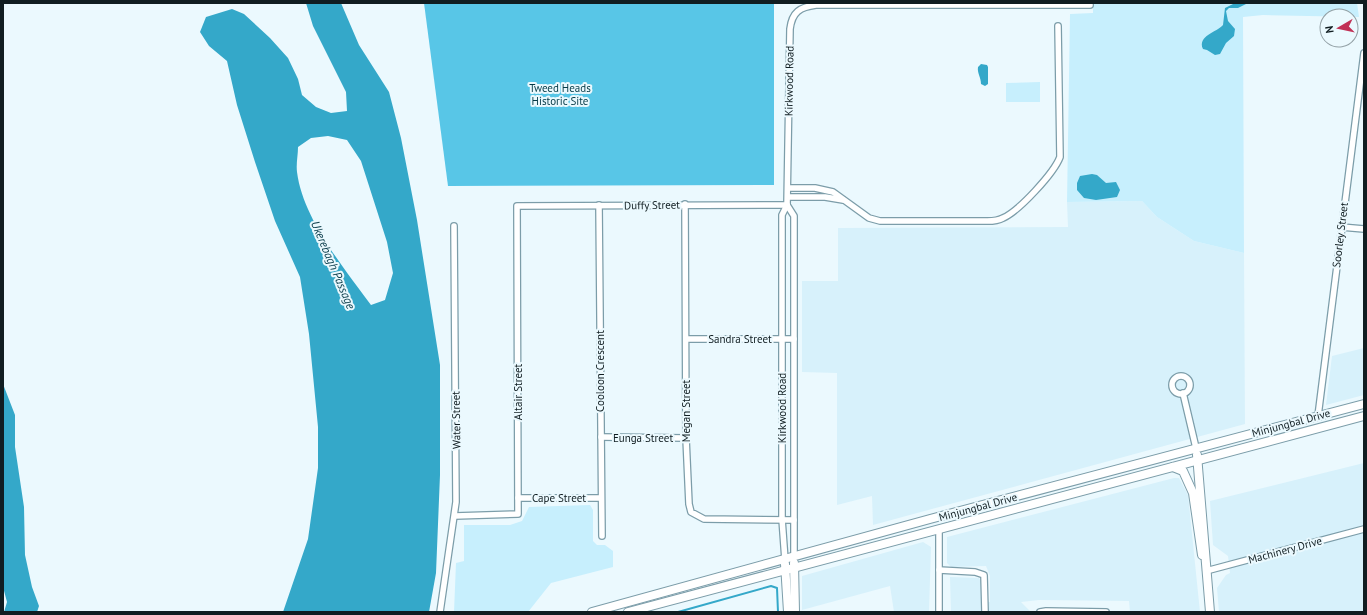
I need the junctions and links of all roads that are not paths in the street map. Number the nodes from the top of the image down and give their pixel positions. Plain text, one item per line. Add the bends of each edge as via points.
1 (1090, 5) dead end
2 (1058, 26) dead end
3 (1364, 53) edge
4 (788, 188) junction
5 (788, 197) junction
6 (844, 200) junction
7 (685, 204) junction
8 (599, 205) junction
9 (787, 205) junction
10 (517, 206) joint
11 (454, 226) dead end
12 (1341, 227) junction
13 (1364, 229) edge
14 (686, 339) junction
15 (782, 339) junction
16 (794, 339) junction
17 (1183, 393) dead end
18 (1364, 404) edge
19 (1318, 416) junction
20 (1364, 416) edge
21 (600, 437) junction
22 (686, 438) junction
23 (1196, 448) junction
24 (1197, 460) junction
25 (1171, 467) junction
26 (518, 498) junction
27 (600, 498) junction
28 (455, 516) junction
29 (940, 517) junction
30 (782, 519) junction
31 (794, 520) junction
32 (939, 529) junction
33 (1364, 529) edge
34 (602, 536) dead end
35 (794, 557) junction
36 (785, 560) junction
37 (790, 568) junction
38 (1206, 568) junction
39 (939, 570) junction
40 (440, 612) edge
41 (592, 612) edge
42 (628, 612) edge
43 (788, 612) edge
44 (795, 612) edge
45 (938, 612) edge
46 (986, 612) edge
47 (1040, 612) edge
48 (1106, 612) edge
49 (1210, 612) edge

1 - 4 street, Kirkwood Road via 816,5 802,8 792,17 790,29
2 - 6 street via 1060,157 1051,174 1014,211 995,221 880,221 870,218
3 - 12 street, Soorley Street
4 - 5 street, Kirkwood Road
4 - 6 street via 826,189
5 - 6 street
5 - 9 street, Kirkwood Road
7 - 8 street, Duffy Street
7 - 9 street, Duffy Street
7 - 14 street, Megan Street
8 - 10 street, Duffy Street
8 - 21 street, Cooloon Crescent
9 - 15 street, Kirkwood Road via 782,215
9 - 16 street, Kirkwood Road via 794,216
10 - 26 street, Altair Street
11 - 28 street, Water Street via 457,468
12 - 13 street
12 - 19 street, Soorley Street
14 - 15 street, Sandra Street
14 - 22 street, Megan Street
15 - 16 street, Sandra Street
15 - 30 street, Kirkwood Road
16 - 31 street, Kirkwood Road
17 - 23 street
18 - 19 main road, Minjungbal Drive
19 - 23 main road, Minjungbal Drive
20 - 24 main road, Minjungbal Drive
21 - 22 street, Eunga Street
21 - 27 street, Cooloon Crescent
22 - 30 street, Megan Street via 691,512 704,519
23 - 24 main road
23 - 29 main road, Minjungbal Drive
24 - 25 main road, Minjungbal Drive
24 - 38 main road
25 - 32 main road, Minjungbal Drive
25 - 38 main road via 1182,470 1189,482 1194,499 1199,546
26 - 27 street, Cape Street
26 - 28 street, Altair Street via 518,514
27 - 34 street, Cooloon Crescent
28 - 40 street, Water Street
29 - 32 main road
29 - 35 main road, Minjungbal Drive
30 - 31 street, Megan Street
30 - 36 street, Kirkwood Road
31 - 35 street, Kirkwood Road
32 - 37 main road, Minjungbal Drive
32 - 39 street
33 - 38 street, Machinery Drive
35 - 36 main road, Minjungbal Drive
35 - 37 main road, Kirkwood Road
36 - 37 main road, Kirkwood Road
36 - 41 main road, Minjungbal Drive
37 - 42 main road, Minjungbal Drive
37 - 43 main road, Kirkwood Road
37 - 44 main road, Kirkwood Road
38 - 49 main road
39 - 45 street
39 - 46 street via 984,574
47 - 48 street

